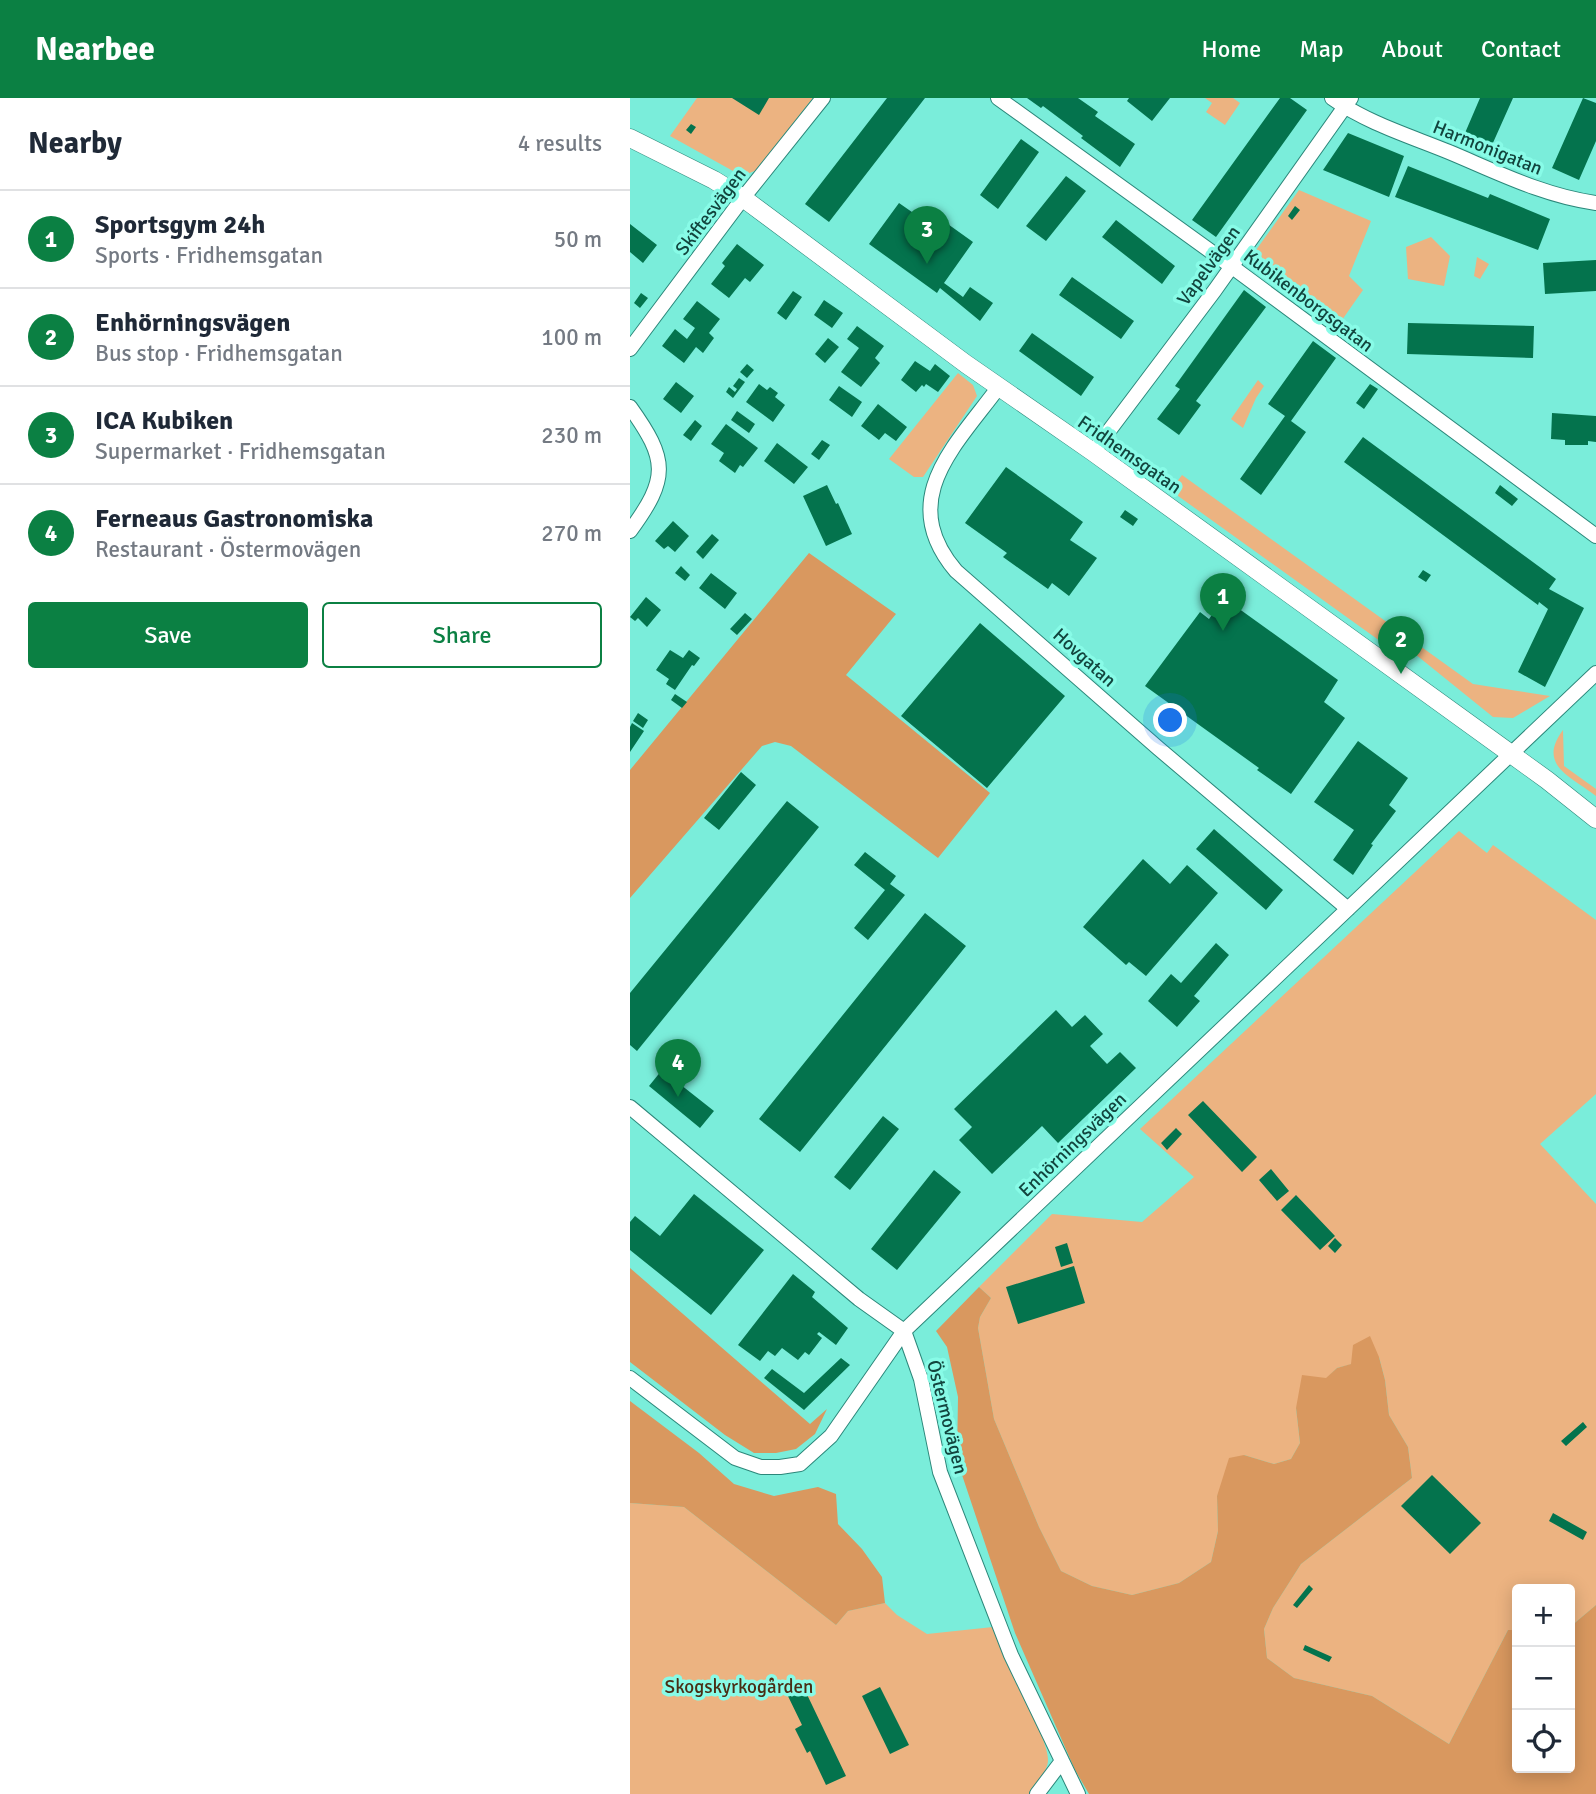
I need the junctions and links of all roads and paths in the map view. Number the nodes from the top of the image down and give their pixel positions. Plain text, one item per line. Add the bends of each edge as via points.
1 (823, 98) edge
2 (998, 98) edge
3 (1332, 98) edge
4 (1348, 103) edge
5 (630, 138) edge
6 (743, 198) junction
7 (1596, 203) edge
8 (1231, 266) junction
9 (630, 349) edge
10 (998, 388) junction
11 (630, 407) edge
12 (1093, 452) junction
13 (630, 531) edge
14 (1596, 536) edge
15 (1596, 673) edge
16 (1511, 755) junction
17 (1596, 819) edge
18 (1348, 909) junction
19 (630, 1107) edge
20 (904, 1331) junction
21 (630, 1378) edge
22 (1062, 1761) junction
23 (1037, 1794) edge
24 (1078, 1794) edge

1 - 6 street, Skiftesvägen
2 - 8 street, Kubikenborgsgatan
3 - 4 street, Harmonigatan
4 - 7 street, Harmonigatan via 1363,117 1535,187
4 - 8 street, Vapelvägen
5 - 6 street, Fridhemsgatan
6 - 9 street, Skiftesvägen
6 - 10 street, Fridhemsgatan
8 - 12 street, Vapelvägen
8 - 14 street, Kubikenborgsgatan
10 - 12 street, Fridhemsgatan
10 - 18 street, Hovgatan via 936,478 930,523 942,554 1158,748
11 - 13 street via 657,448 660,468 650,504
12 - 16 street, Fridhemsgatan
15 - 16 street, Enhörningsvägen
16 - 17 street, Fridhemsgatan
16 - 18 street, Enhörningsvägen
18 - 20 street, Enhörningsvägen
19 - 20 street via 859,1299
20 - 21 street, Enhörningsvägen via 831,1436 800,1464 761,1467 735,1458
20 - 22 street, Östermovägen via 921,1379 940,1472 1011,1655
22 - 23 street
22 - 24 street, Östermovägen

